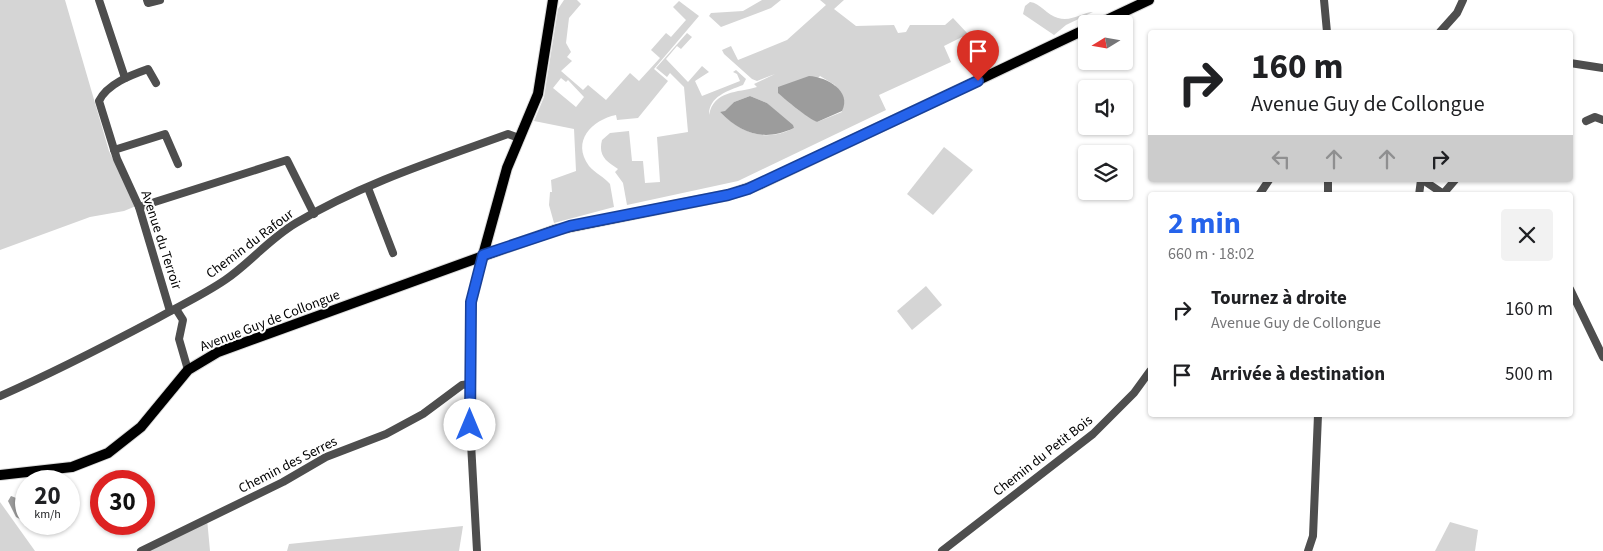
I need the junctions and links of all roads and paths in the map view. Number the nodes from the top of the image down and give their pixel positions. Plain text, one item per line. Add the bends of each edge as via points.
1 (98, 0) edge
2 (147, 0) edge
3 (160, 0) edge
4 (553, 0) edge
5 (1149, 0) edge
6 (1324, 0) edge
7 (1463, 0) edge
8 (1117, 15) edge
9 (1327, 30) edge
10 (1442, 30) edge
11 (1078, 33) edge
12 (1573, 63) edge
13 (1603, 68) edge
14 (125, 78) junction
15 (156, 83) dead end
16 (1603, 120) edge
17 (1586, 121) dead end
18 (519, 138) junction
19 (114, 150) junction
20 (178, 164) dead end
21 (1425, 182) edge
22 (1453, 182) edge
23 (368, 188) junction
24 (1441, 192) edge
25 (1446, 192) edge
26 (140, 207) junction
27 (314, 214) junction
28 (393, 253) dead end
29 (483, 255) junction
30 (1573, 295) edge
31 (173, 310) junction
32 (1603, 357) edge
33 (188, 370) junction
34 (1148, 373) edge
35 (470, 384) junction
36 (0, 396) edge
37 (1318, 417) edge
38 (0, 475) edge
39 (141, 551) edge
40 (477, 551) edge
41 (942, 551) edge
42 (1308, 551) edge

1 - 14 street
2 - 3 street via 148,3
4 - 18 main road via 538,94
5 - 8 main road
6 - 9 street
7 - 10 street via 1457,13
11 - 29 main road, Avenue Guy de Collongue via 760,184 728,195 570,226
12 - 13 street
14 - 15 street via 148,69
14 - 19 street, Avenue du Terroir via 102,95 99,101
16 - 17 street via 1595,117
18 - 23 street, Chemin du Rafour via 508,134
18 - 29 main road via 494,209
19 - 20 street via 165,134
19 - 26 street, Avenue du Terroir
21 - 24 street
22 - 25 street
23 - 27 street, Chemin du Rafour
23 - 28 street
26 - 27 street via 287,160
26 - 31 street, Avenue du Terroir
27 - 31 street, Chemin du Rafour via 264,246 226,279
29 - 33 main road, Avenue Guy de Collongue via 456,260 407,284 218,352
29 - 35 street via 471,302
30 - 32 street
31 - 33 street via 183,320 179,340
31 - 36 street, Chemin du Rafour via 46,376
33 - 38 main road, Avenue Guy de Collongue via 141,427 108,452 72,467
34 - 41 street, Chemin du Petit Bois via 1110,419
35 - 39 street, Chemin des Serres via 462,385 423,414 386,434 326,457 283,482
35 - 40 street
37 - 42 street via 1313,536

